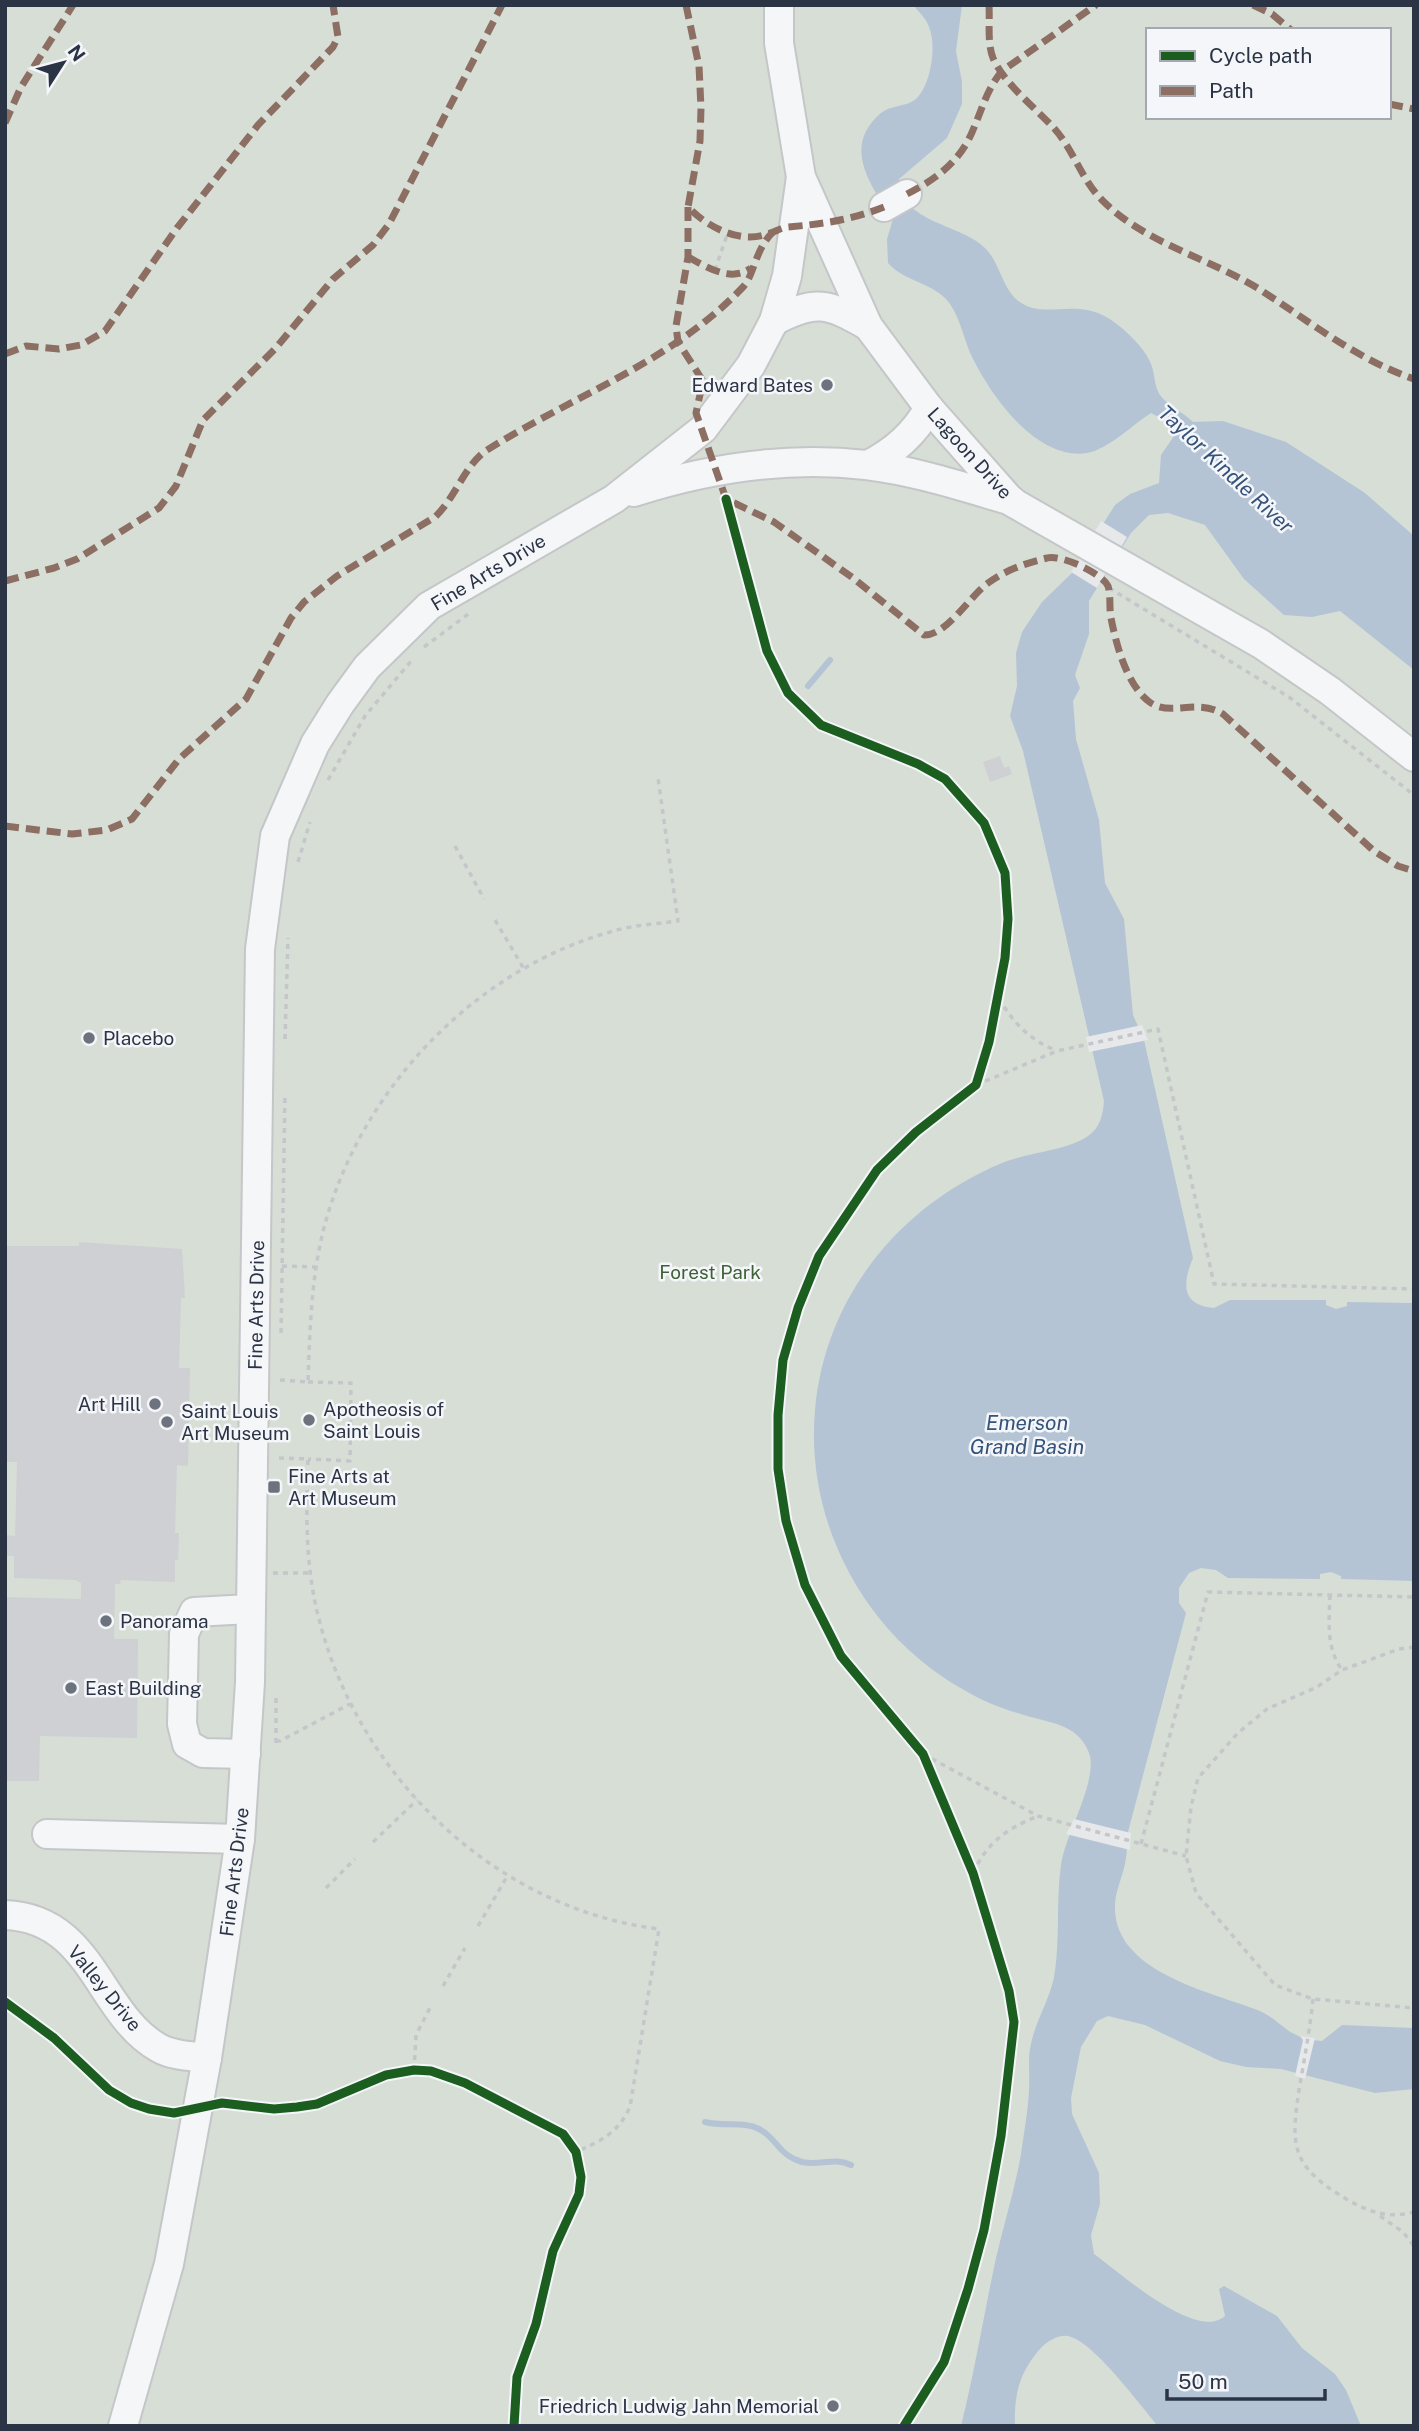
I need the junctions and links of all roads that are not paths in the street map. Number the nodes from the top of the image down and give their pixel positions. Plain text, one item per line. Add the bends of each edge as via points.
1 (779, 5) edge
2 (801, 177) junction
3 (774, 321) junction
4 (868, 326) junction
5 (929, 408) junction
6 (868, 465) junction
7 (614, 499) junction
8 (1012, 502) junction
9 (1414, 757) edge
10 (250, 1609) junction
11 (246, 1754) junction
12 (47, 1834) dead end
13 (240, 1839) junction
14 (5, 1915) edge
15 (207, 2059) junction
16 (123, 2426) edge

1 - 2 street, Lagoon Drive via 779,43
2 - 3 street, Fine Arts Drive via 787,276
2 - 4 street, Lagoon Drive
3 - 4 street via 798,308 817,305 836,308
3 - 7 street, Fine Arts Drive via 751,365 703,429
4 - 5 street, Lagoon Drive
5 - 6 street via 900,445
5 - 8 street, Lagoon Drive
6 - 7 street, Fine Arts Drive via 778,462 717,469
6 - 8 street, Fine Arts Drive
7 - 10 street, Fine Arts Drive via 429,606 397,635 367,667 315,744 275,836 260,949
8 - 9 street, Lagoon Drive via 1085,545 1111,574 1296,667
10 - 11 street, Fine Arts Drive
10 - 11 street via 194,1612 184,1634 182,1724 187,1744 202,1753
11 - 13 street, Fine Arts Drive
12 - 13 street
13 - 15 street, Fine Arts Drive
14 - 15 street, Valley Drive via 36,1919 62,1935 125,2014 160,2049
15 - 16 street, Fine Arts Drive via 169,2264

